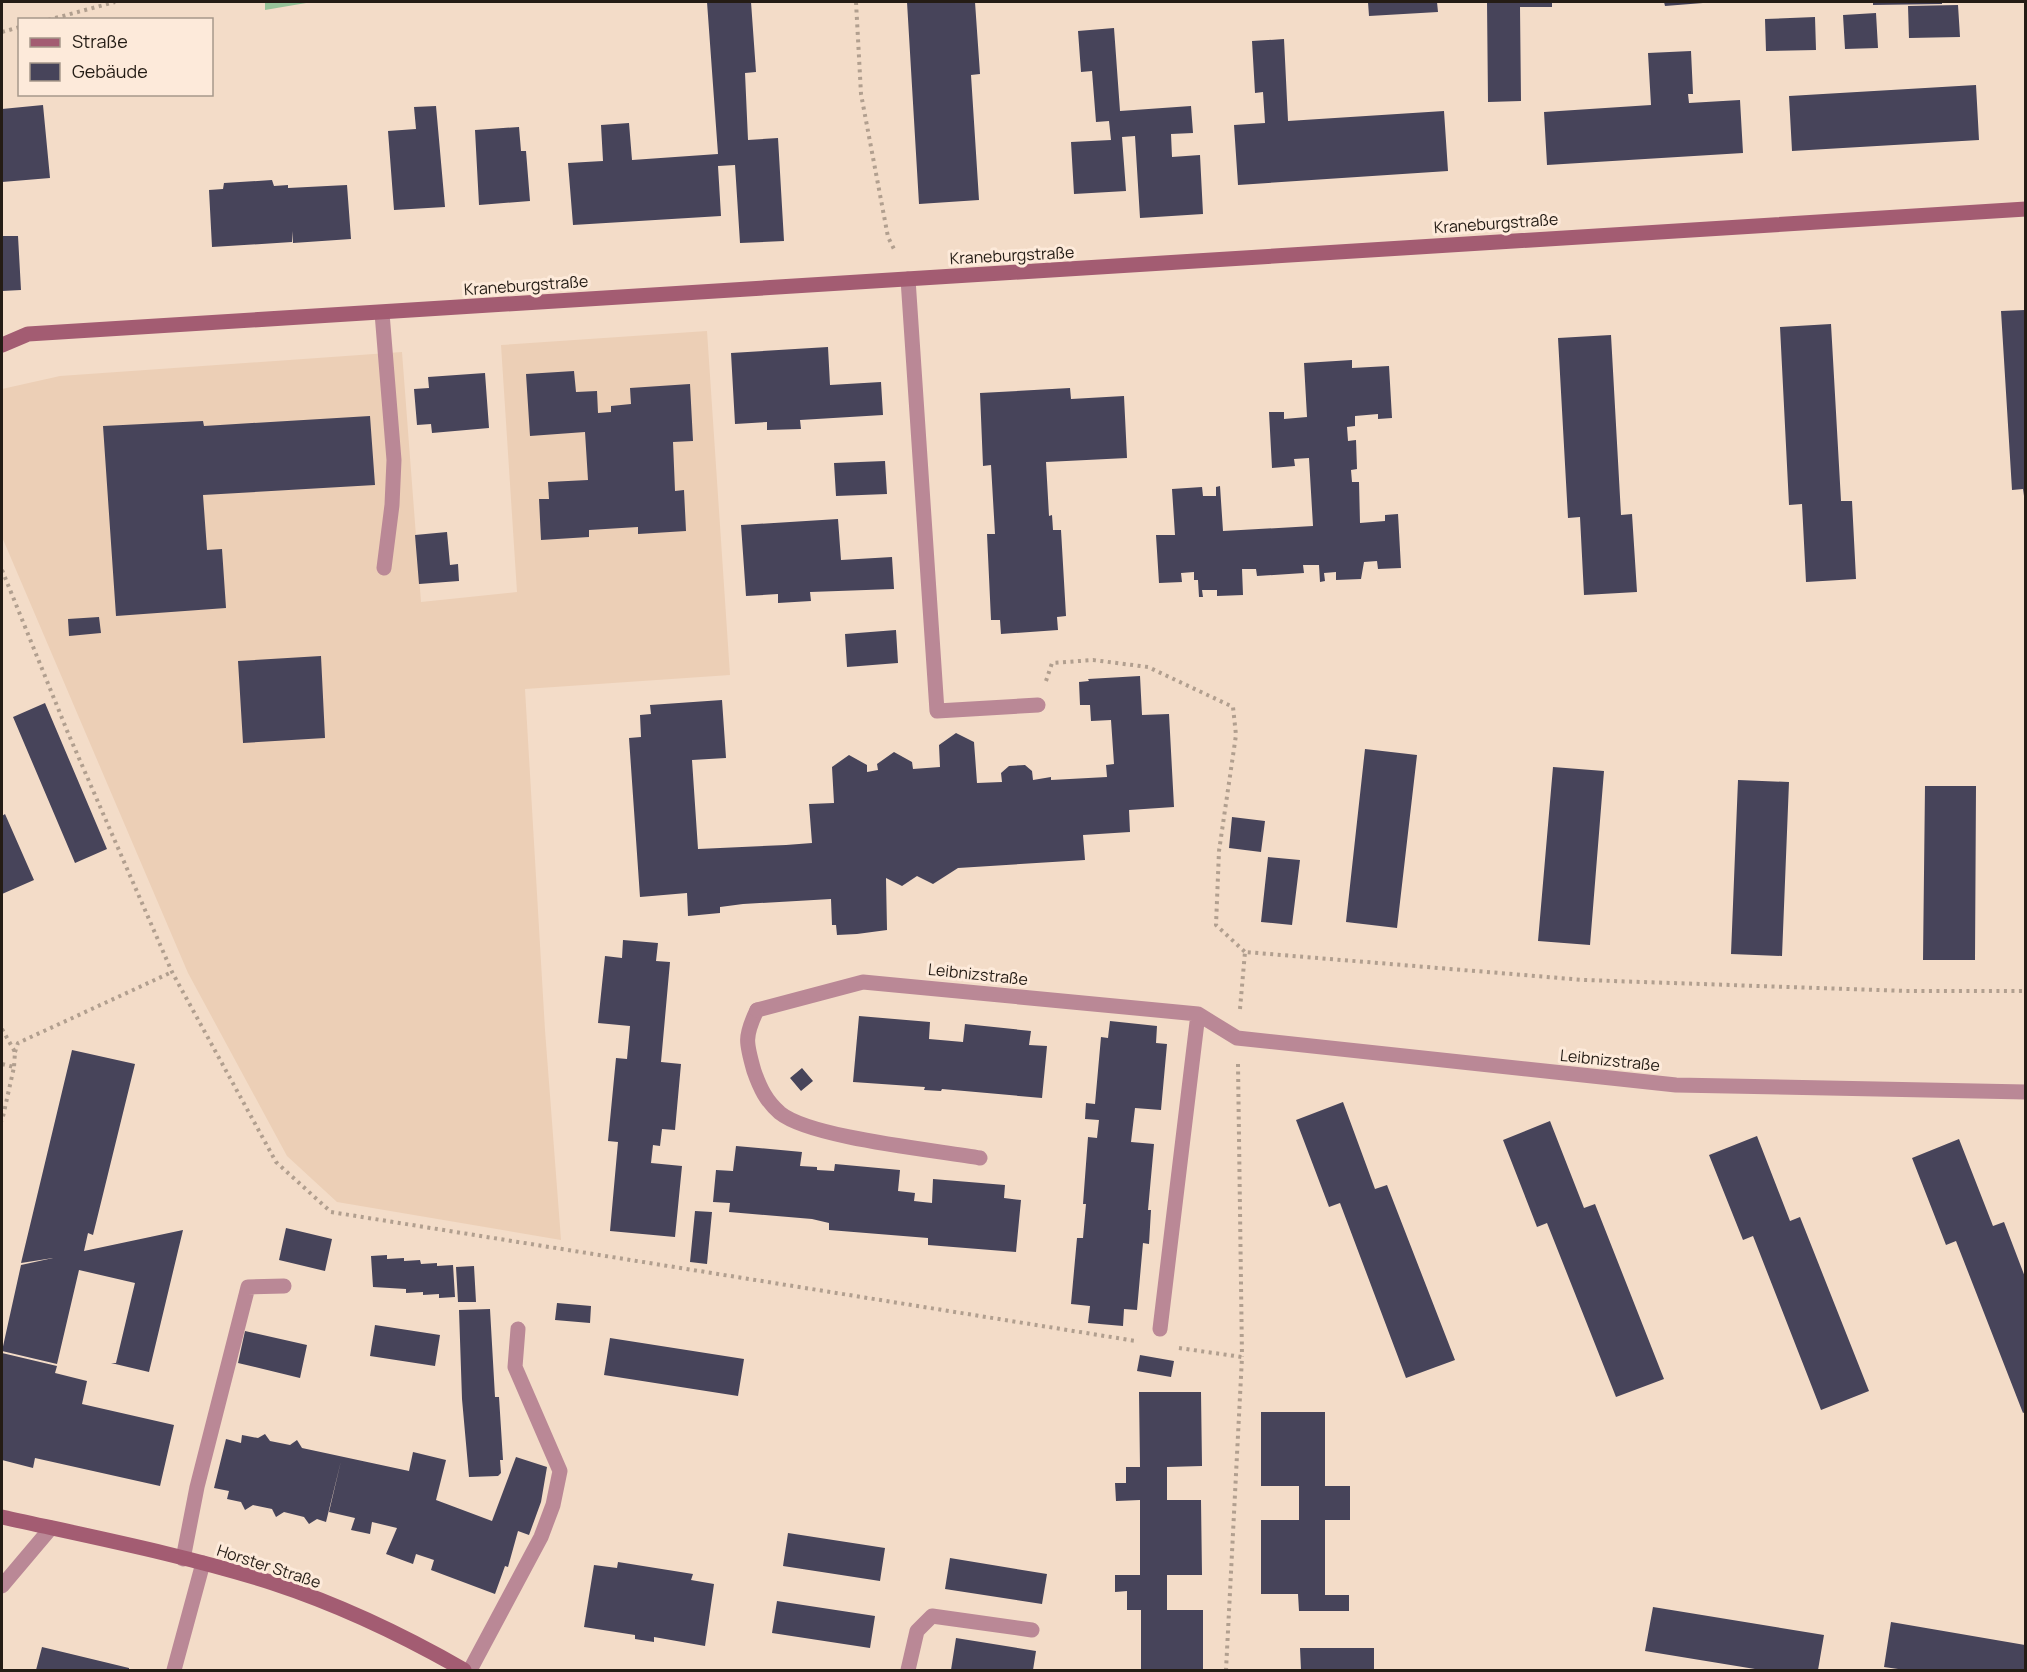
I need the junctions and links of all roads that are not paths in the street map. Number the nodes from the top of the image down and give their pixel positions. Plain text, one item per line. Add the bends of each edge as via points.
1 (2025, 209) edge
2 (908, 279) junction
3 (382, 313) junction
4 (2, 345) edge
5 (384, 568) dead end
6 (1038, 705) road end
7 (1198, 1014) junction
8 (2025, 1092) edge
9 (980, 1158) dead end
10 (284, 1286) dead end
11 (518, 1329) dead end
12 (1160, 1329) dead end
13 (2, 1517) edge
14 (51, 1528) junction
15 (183, 1559) junction
16 (203, 1563) junction
17 (2, 1586) edge
18 (1032, 1630) dead end
19 (174, 1671) edge
20 (464, 1671) edge
21 (470, 1671) edge
22 (908, 1671) edge

1 - 2 street, Kraneburgstraße
2 - 3 street, Kraneburgstraße
2 - 6 street via 937,711
3 - 4 street, Kraneburgstraße via 28,334
3 - 5 street via 394,460
7 - 8 street, Leibnizstraße via 1238,1038 1676,1085
7 - 9 street, Leibnizstraße via 863,981 757,1010 746,1032 749,1054 761,1093 781,1114 811,1129
7 - 12 street
10 - 15 street via 248,1287 197,1486
11 - 21 street via 515,1367 561,1471 541,1537
13 - 14 street, Horster Straße
14 - 15 street, Horster Straße
14 - 17 street
15 - 16 street, Horster Straße
16 - 19 street
16 - 20 street, Horster Straße via 338,1607 407,1638
18 - 22 street via 932,1616 917,1631

